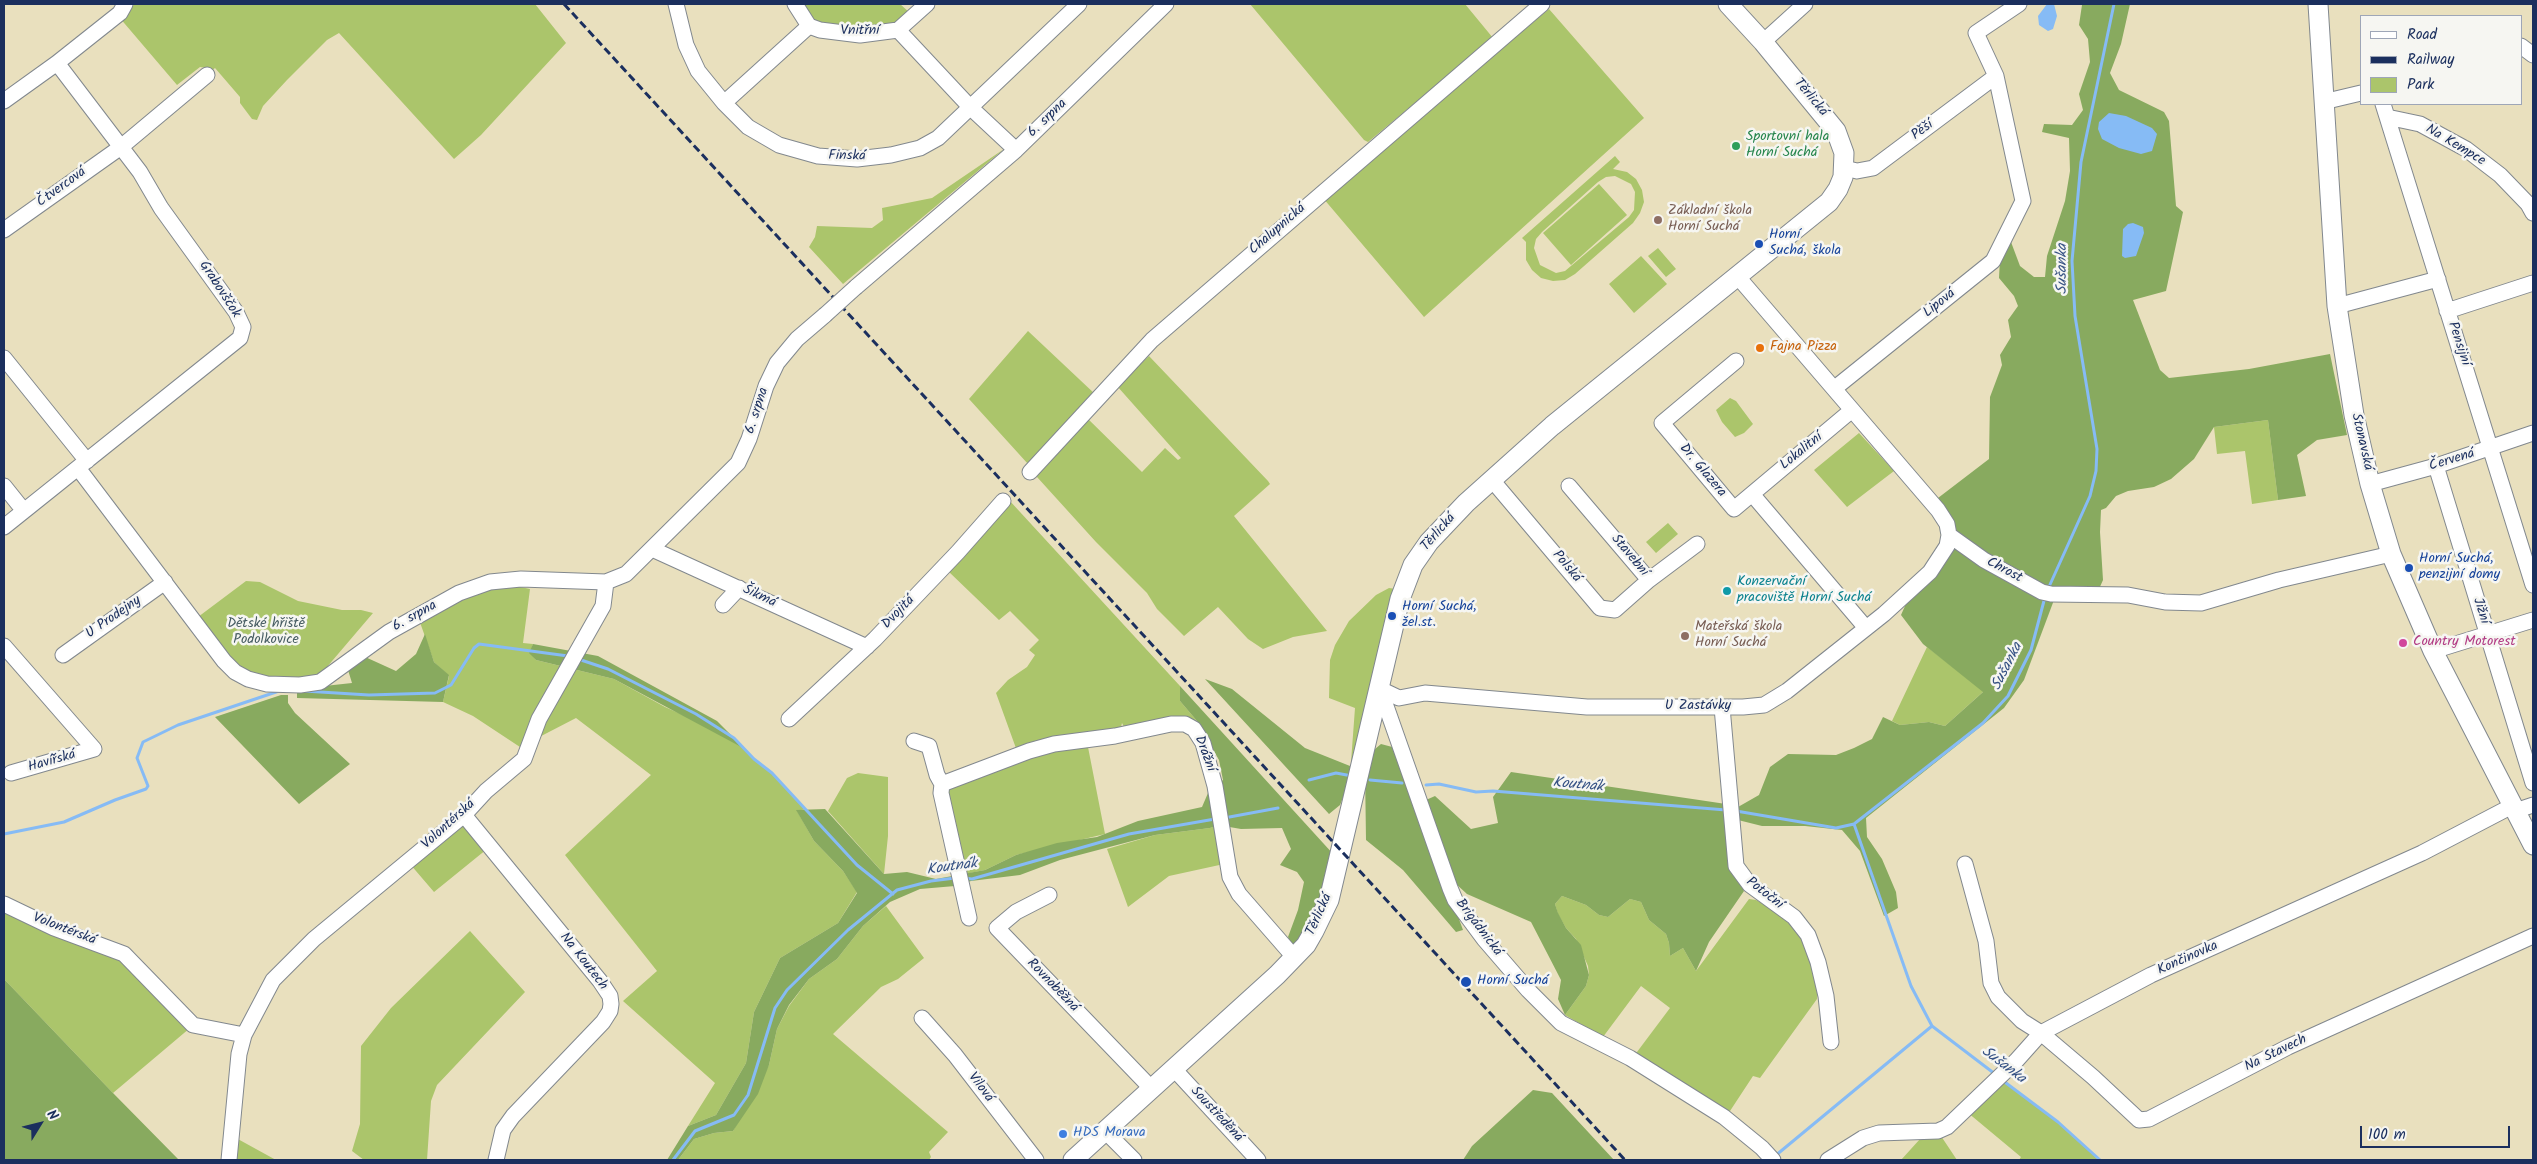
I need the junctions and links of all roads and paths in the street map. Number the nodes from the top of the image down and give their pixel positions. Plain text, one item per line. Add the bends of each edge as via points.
1 (125, 4) edge
2 (676, 4) edge
3 (795, 4) edge
4 (927, 4) edge
5 (1079, 4) edge
6 (1166, 4) edge
7 (1542, 4) edge
8 (1728, 4) edge
9 (1805, 4) edge
10 (2019, 4) edge
11 (2318, 4) edge
12 (809, 26) junction
13 (898, 30) junction
14 (1764, 42) junction
15 (2522, 47) edge
16 (2533, 55) edge
17 (57, 64) junction
18 (207, 74) dead end
19 (1996, 76) junction
20 (2360, 93) edge
21 (6, 96) edge
22 (2323, 102) junction
23 (724, 104) junction
24 (971, 108) junction
25 (2385, 111) edge
26 (121, 147) junction
27 (1016, 150) junction
28 (1844, 168) junction
29 (2533, 212) edge
30 (4, 230) edge
31 (1738, 277) junction
32 (2438, 279) junction
33 (2533, 283) edge
34 (2337, 306) junction
35 (2447, 311) junction
36 (4, 358) edge
37 (1736, 361) dead end
38 (1835, 388) junction
39 (1852, 410) junction
40 (2533, 433) edge
41 (2491, 448) junction
42 (83, 465) junction
43 (2436, 466) junction
44 (1030, 472) dead end
45 (1492, 480) junction
46 (2370, 484) junction
47 (4, 486) edge
48 (1569, 486) dead end
49 (1752, 494) junction
50 (1003, 502) dead end
51 (24, 511) junction
52 (4, 527) edge
53 (1949, 536) junction
54 (1697, 544) dead end
55 (652, 549) junction
56 (2391, 554) junction
57 (1649, 580) junction
58 (165, 582) junction
59 (606, 582) junction
60 (2533, 585) edge
61 (739, 588) junction
62 (723, 604) dead end
63 (2533, 620) edge
64 (1866, 628) junction
65 (2487, 635) junction
66 (4, 646) edge
67 (867, 646) junction
68 (2433, 651) junction
69 (63, 655) dead end
70 (1380, 689) junction
71 (1722, 707) junction
72 (789, 719) dead end
73 (914, 741) dead end
74 (11, 773) dead end
75 (2533, 783) edge
76 (942, 784) junction
77 (2533, 805) edge
78 (2514, 808) junction
79 (464, 816) junction
80 (2533, 845) edge
81 (1965, 864) dead end
82 (1049, 895) dead end
83 (4, 904) edge
84 (969, 918) dead end
85 (2533, 936) edge
86 (1294, 957) junction
87 (922, 1018) dead end
88 (244, 1034) junction
89 (2041, 1034) junction
90 (1830, 1042) dead end
91 (1174, 1069) junction
92 (1152, 1089) junction
93 (1105, 1131) junction
94 (229, 1160) edge
95 (496, 1160) edge
96 (1036, 1160) edge
97 (1073, 1160) edge
98 (1134, 1160) edge
99 (1258, 1160) edge
100 (1773, 1160) edge
101 (1828, 1160) edge

1 - 17 street via 120,13
2 - 23 street, Finská via 686,45 698,71
3 - 12 street
4 - 13 street, Vnitřní
5 - 24 street, Finská
6 - 27 street, 6. srpna
7 - 44 street, Chalupnická via 1152,340
8 - 14 main road, Těrlická
9 - 14 street
10 - 19 street via 1976,33
11 - 22 main road, Stonavská
12 - 13 street, Vnitřní via 860,34
12 - 23 street
13 - 24 street
14 - 28 main road, Těrlická via 1836,131 1844,153
15 - 16 street
17 - 21 street
17 - 26 street, Grabovščok
18 - 26 street
19 - 28 street, Pěší via 1873,168 1857,171
19 - 38 street, Lipová via 2023,201 1992,262
20 - 22 street
22 - 34 main road, Stonavská
23 - 24 street, Finská via 748,127 778,145 818,156 857,159 920,148 938,138
24 - 27 street
25 - 29 street, Na Kempce via 2420,124 2466,149 2500,175
25 - 32 street, Pensijní
26 - 30 street, Čtvercová
26 - 42 street, Grabovščok via 236,312 242,327 240,338 226,351
27 - 55 street, 6. srpna, bridge via 797,339 777,363 766,386 738,463
28 - 31 main road, Těrlická via 1838,189 1829,202
31 - 38 street
31 - 45 main road, Těrlická via 1552,426
32 - 34 street
32 - 35 street, Pensijní
33 - 35 street
34 - 46 main road, Stonavská via 2354,415
35 - 41 street, Pensijní
36 - 42 street
37 - 49 street, Dr. Glazera via 1662,423 1734,509
38 - 39 street
39 - 49 street, Lokalitní
39 - 53 street via 1938,510 1947,524
40 - 41 street, Červená
41 - 43 street, Červená
41 - 60 street, Pensijní
42 - 51 street
42 - 58 street, 6. srpna
43 - 46 street, Červená
43 - 65 street, Jižní
45 - 57 street, Polská via 1600,608 1615,610
45 - 70 main road, Těrlická via 1442,527 1413,565 1396,615
46 - 56 main road, Stonavská
47 - 51 street
48 - 57 street, Stavební
49 - 64 street
50 - 67 street, Dvojitá
51 - 52 street
53 - 56 street, Chrost via 1984,560 2047,593 2128,595 2165,602 2201,603 2279,580
53 - 64 street, U Zastávky via 1947,546 1920,582
54 - 57 street, Stavební
55 - 59 street, 6. srpna via 626,574
55 - 61 street, Šikmá
56 - 68 main road, Stonavská
58 - 59 street, 6. srpna via 235,672 257,682 291,685 320,682 403,623 459,593 490,582
58 - 69 street, U Prodejny
59 - 79 street, Volontérská via 603,606 540,719 524,759 486,791
61 - 62 street
61 - 67 street, Šikmá
63 - 65 street
64 - 71 street, U Zastávky via 1774,700 1764,705
65 - 68 street
65 - 75 street, Jižní
66 - 74 street, Havířská via 94,749
67 - 72 street, Dvojitá
68 - 78 main road, Stonavská
70 - 71 street, U Zastávky via 1399,698 1425,693 1586,707
70 - 86 main road, Těrlická via 1329,900 1314,931
70 - 100 street, Brigádnická via 1450,888 1484,939 1561,1024 1630,1058 1724,1117
71 - 90 street, Potoční via 1736,866 1750,884 1794,917 1808,935 1826,996
73 - 76 street via 930,746 936,775
76 - 84 street via 941,793
76 - 86 street, Drážní via 1054,744 1184,724 1194,729 1203,743 1215,786 1230,877 1239,894
77 - 78 street, Končinovka
78 - 80 main road, Stonavská
78 - 89 street, Končinovka via 2151,975
79 - 88 street, Volontérská via 314,939 273,980
79 - 95 street, Na Koutech via 600,981 610,996 611,1004 603,1022 513,1116 503,1130
81 - 89 street via 1986,940 1991,983 1998,997 2022,1021
82 - 92 street, Rovnoběžná via 1016,912 997,928
83 - 88 street, Volontérská via 54,928 124,954 193,1026
85 - 89 street, Na Stavech via 2288,1047 2149,1119 2139,1120 2094,1077
86 - 91 main road, Těrlická
87 - 96 street, Vilová via 955,1055
88 - 94 street, Volontérská via 235,1079
89 - 101 street, Končinovka via 1947,1126 1938,1131 1880,1133 1862,1138
91 - 92 main road, Těrlická
91 - 99 street, Soustředěná
92 - 93 main road, Těrlická
93 - 97 main road, Těrlická
93 - 98 street

